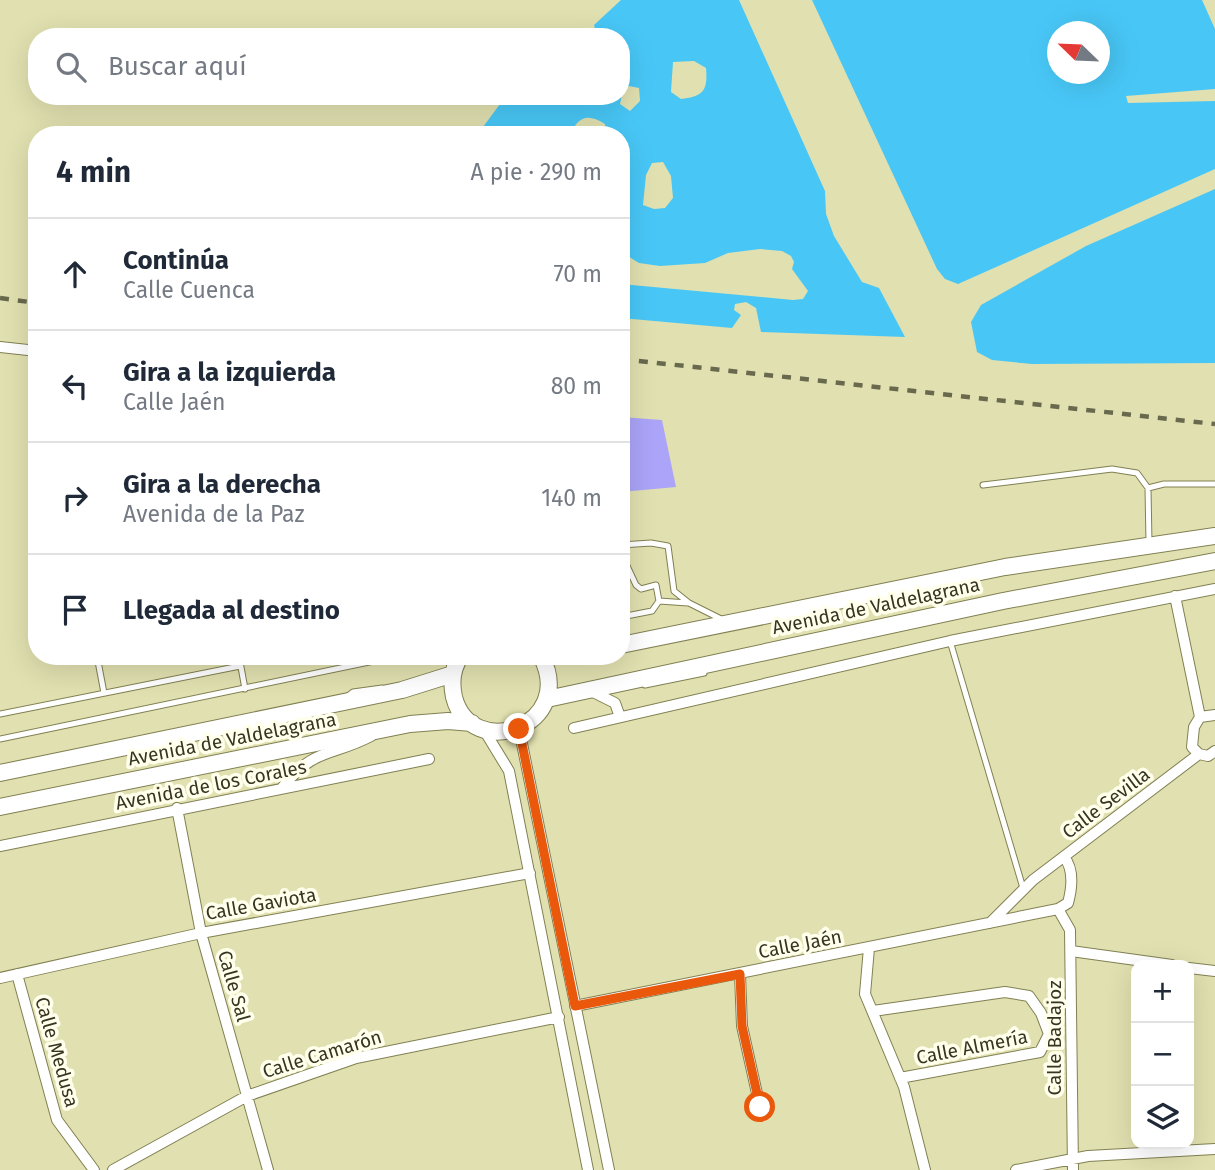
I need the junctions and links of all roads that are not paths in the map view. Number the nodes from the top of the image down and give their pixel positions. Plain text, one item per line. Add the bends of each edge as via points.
1 (0, 347) edge
2 (28, 350) edge
3 (1215, 484) edge
4 (983, 485) dead end
5 (1148, 488) junction
6 (1215, 536) edge
7 (1150, 545) junction
8 (630, 546) edge
9 (1215, 561) edge
10 (630, 576) edge
11 (1215, 589) edge
12 (1175, 596) junction
13 (660, 601) junction
14 (689, 603) junction
15 (630, 615) edge
16 (727, 622) junction
17 (950, 641) junction
18 (630, 643) edge
19 (99, 665) edge
20 (356, 665) edge
21 (457, 665) edge
22 (544, 665) edge
23 (240, 666) joint
24 (453, 674) junction
25 (245, 689) junction
26 (591, 691) junction
27 (104, 693) junction
28 (547, 699) junction
29 (0, 714) edge
30 (1215, 715) edge
31 (620, 717) junction
32 (1200, 717) junction
33 (478, 727) junction
34 (574, 728) dead end
35 (519, 729) junction
36 (378, 732) junction
37 (0, 739) edge
38 (1215, 751) edge
39 (1199, 754) junction
40 (429, 759) dead end
41 (0, 773) edge
42 (282, 788) junction
43 (0, 807) edge
44 (177, 808) junction
45 (0, 846) edge
46 (1064, 857) junction
47 (530, 873) junction
48 (1023, 888) junction
49 (1058, 909) junction
50 (990, 923) junction
51 (201, 933) junction
52 (869, 948) junction
53 (1071, 951) junction
54 (1136, 960) edge
55 (1194, 969) edge
56 (1215, 971) edge
57 (17, 974) junction
58 (740, 974) junction
59 (0, 978) edge
60 (575, 1006) junction
61 (873, 1011) junction
62 (558, 1017) junction
63 (900, 1078) junction
64 (247, 1096) junction
65 (760, 1107) dead end
66 (1215, 1149) edge
67 (1073, 1158) junction
68 (94, 1170) edge
69 (114, 1170) edge
70 (268, 1170) edge
71 (588, 1170) edge
72 (609, 1170) edge
73 (925, 1170) edge
74 (1016, 1170) edge
75 (1073, 1170) edge

1 - 2 street
3 - 5 lane
4 - 5 lane via 1112,469 1137,473
5 - 7 lane
6 - 7 main road, Avenida de Valdelagrana
7 - 16 main road, Avenida de Valdelagrana via 993,570
8 - 14 lane via 667,546 674,591
9 - 26 main road, Avenida de Valdelagrana via 1003,601
10 - 13 lane via 641,589 656,585
11 - 12 street
12 - 17 street
12 - 32 street
13 - 14 lane
13 - 15 lane via 652,611
14 - 16 lane
16 - 18 main road, Avenida de Valdelagrana
17 - 31 street
17 - 48 lane
19 - 27 lane
20 - 25 lane
21 - 24 main road
22 - 28 main road via 549,683
23 - 25 lane
23 - 27 lane
24 - 33 main road via 455,702
24 - 41 main road, Avenida de Valdelagrana via 395,692
25 - 37 lane
26 - 28 main road, Avenida de Valdelagrana
26 - 31 street via 615,703
27 - 29 lane
28 - 35 main road via 533,720
30 - 32 street
31 - 34 street
32 - 39 street via 1192,738 1192,747
33 - 35 main road, Avenida de Valdelagrana via 496,732
33 - 36 main road, Avenida de Valdelagrana via 448,721
33 - 47 street via 509,771
35 - 60 street
36 - 42 street via 299,767
36 - 43 main road, Avenida de Valdelagrana
38 - 39 street, Calle Sevilla
39 - 46 street, Calle Sevilla
40 - 42 street, Avenida de los Corales
42 - 44 street, Avenida de los Corales
44 - 45 street, Avenida de los Corales
44 - 51 street, Calle Sal
46 - 48 street, Calle Sevilla
46 - 49 street via 1071,876 1070,896
47 - 51 street, Calle Gaviota
47 - 62 street
48 - 50 street
49 - 50 street, Calle Jaén
49 - 53 street, Calle Badajoz via 1070,930
50 - 52 street, Calle Jaén
51 - 57 street, Calle Gaviota
51 - 64 street, Calle Sal
52 - 58 street, Calle Jaén
52 - 61 street via 865,994
53 - 54 street
53 - 67 street, Calle Badajoz
55 - 56 street
57 - 59 street, Calle Gaviota
57 - 68 street, Calle Medusa via 57,1120
58 - 60 street, Calle Jaén
58 - 65 street via 742,1026
60 - 72 street
61 - 63 street
61 - 63 street, Calle Almería via 1005,992 1028,996 1049,1034 1040,1052
62 - 64 street, Calle Camarón via 356,1058
62 - 71 street
63 - 73 street
64 - 69 street, Calle Camarón
64 - 70 street, Calle Sal
66 - 67 street
67 - 74 street
67 - 75 street, Calle Badajoz

